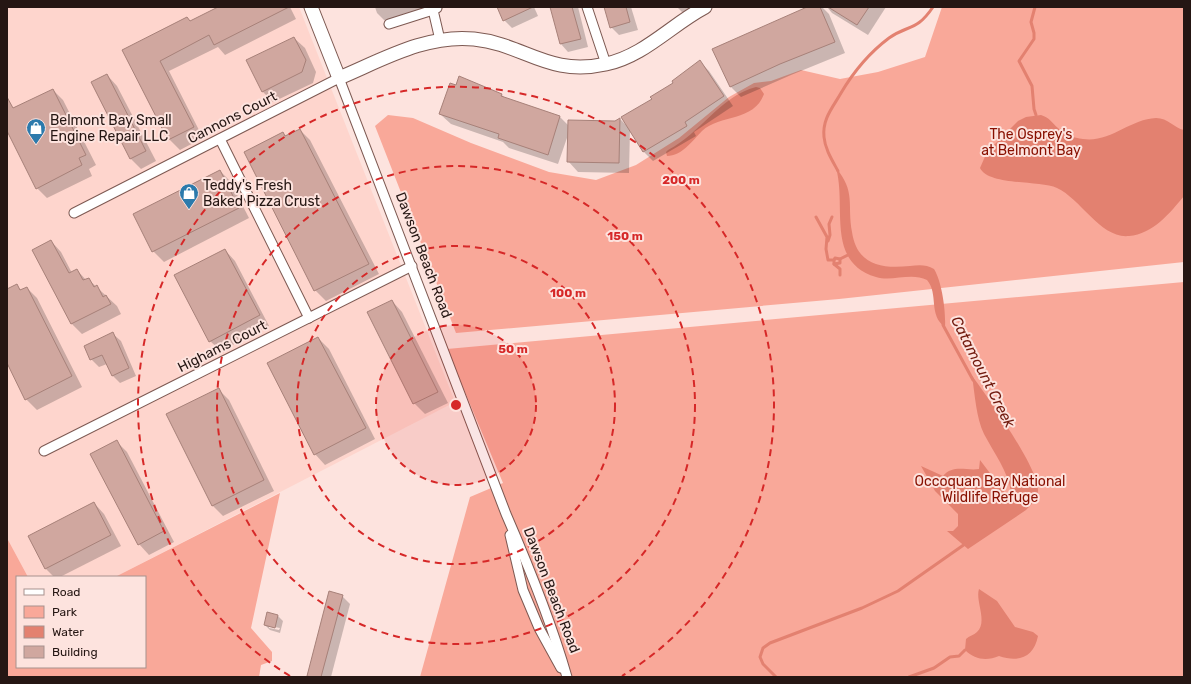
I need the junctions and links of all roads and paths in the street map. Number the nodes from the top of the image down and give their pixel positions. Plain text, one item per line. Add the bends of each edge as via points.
1 (311, 7) edge
2 (587, 7) edge
3 (705, 7) edge
4 (436, 8) edge
5 (389, 24) dead end
6 (440, 40) junction
7 (606, 64) junction
8 (339, 78) junction
9 (220, 139) junction
10 (74, 212) dead end
11 (412, 266) junction
12 (309, 318) junction
13 (44, 451) dead end
14 (567, 677) edge

1 - 8 street, Dawson Beach Road
2 - 7 street
3 - 7 street via 641,50
4 - 5 street
4 - 6 street
6 - 7 street via 465,38 490,42 562,66 591,67
6 - 8 street via 417,46
8 - 9 street, Cannons Court
8 - 11 street, Dawson Beach Road
9 - 10 street, Cannons Court
9 - 12 street
11 - 12 street, Highams Court
11 - 14 street, Dawson Beach Road via 506,514 523,590 539,628
12 - 13 street, Highams Court

